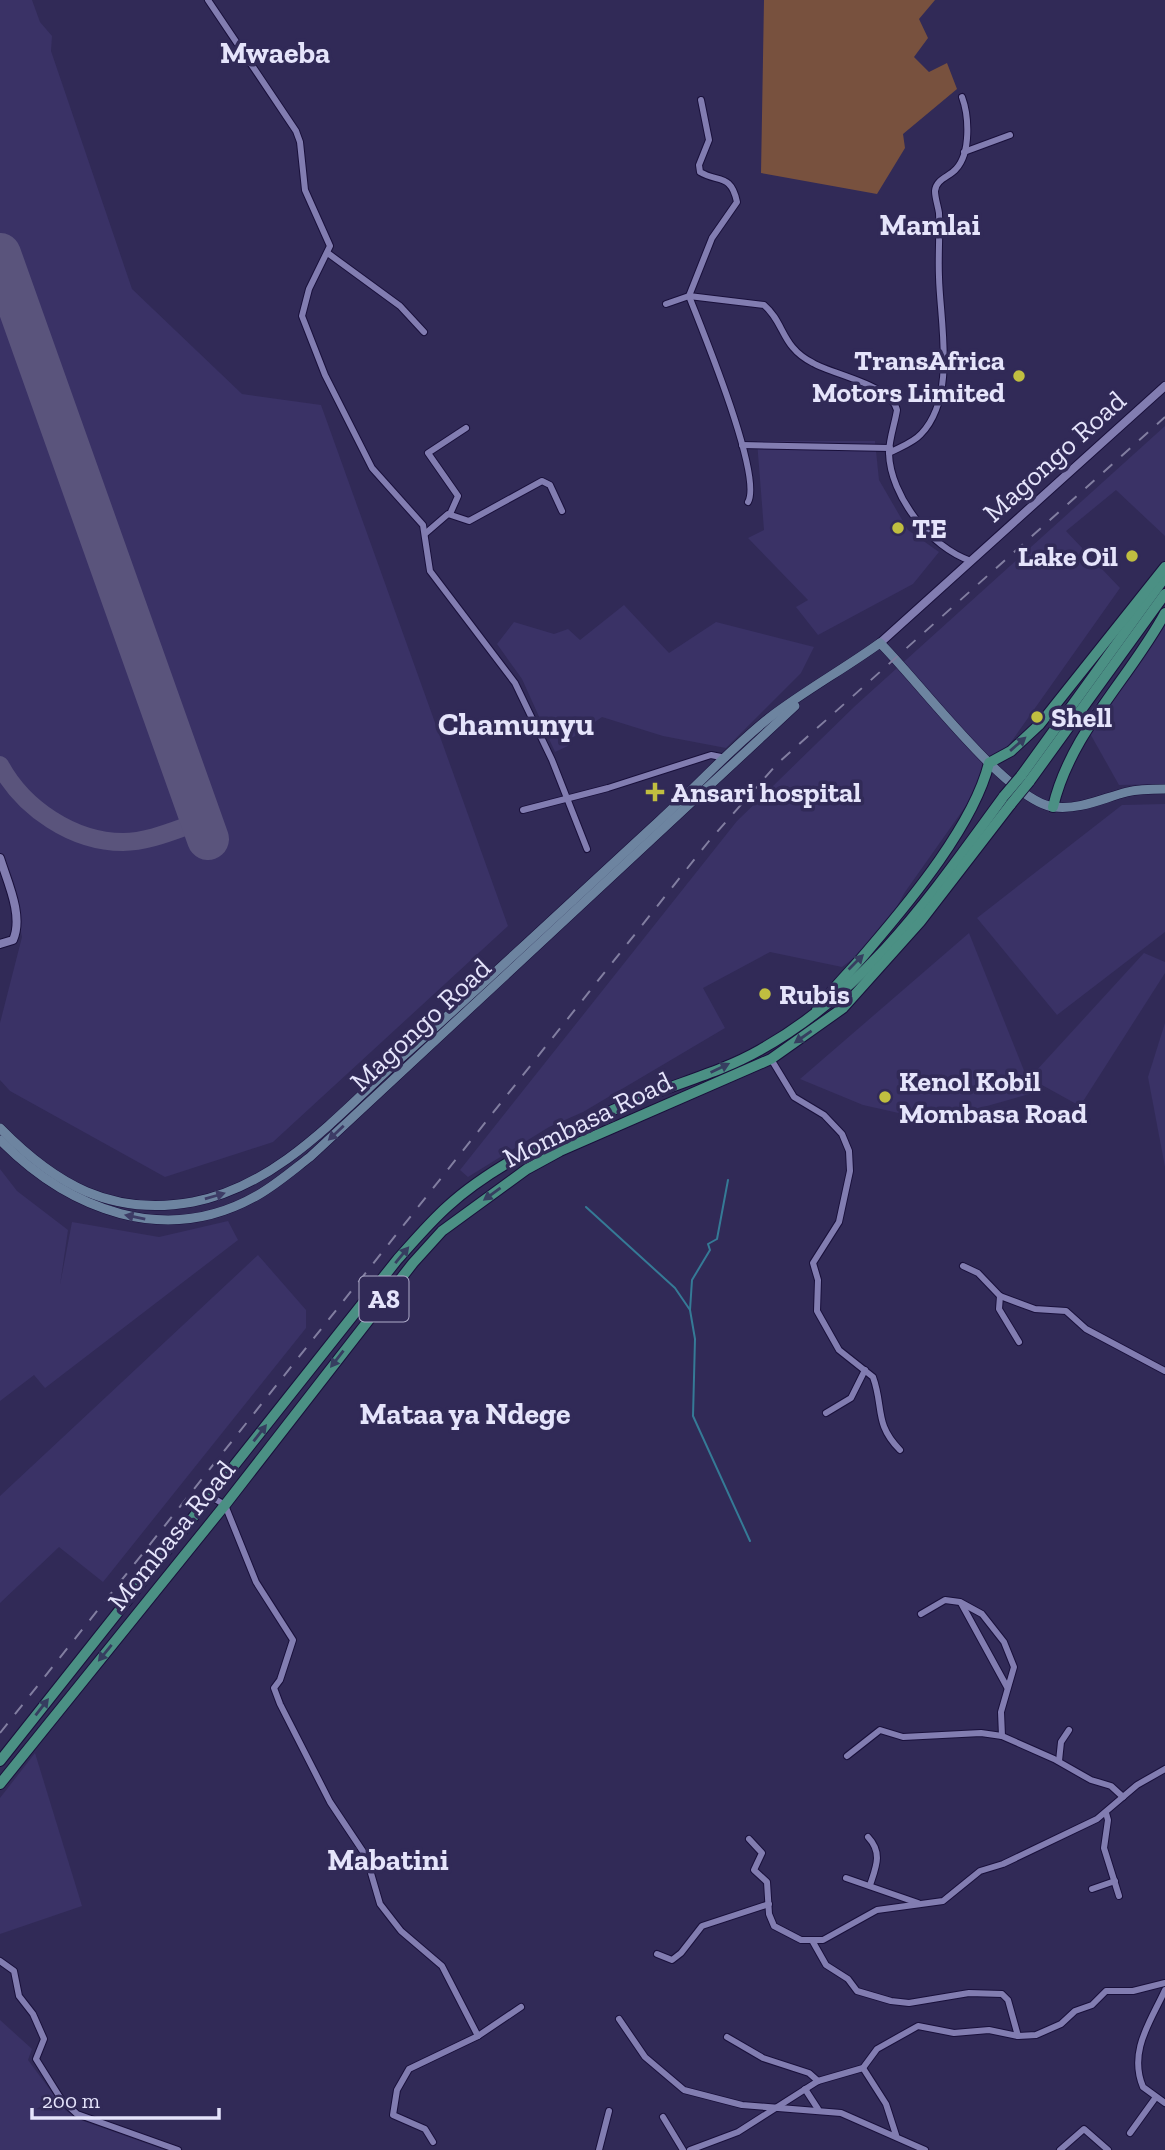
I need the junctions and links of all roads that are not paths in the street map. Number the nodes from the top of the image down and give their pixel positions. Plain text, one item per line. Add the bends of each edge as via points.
1 (208, 0) edge
2 (962, 97) dead end
3 (701, 100) dead end
4 (1010, 135) dead end
5 (964, 152) junction
6 (329, 254) junction
7 (689, 296) junction
8 (666, 304) dead end
9 (424, 332) dead end
10 (1165, 386) edge
11 (466, 428) dead end
12 (742, 445) junction
13 (890, 450) junction
14 (748, 502) dead end
15 (562, 511) dead end
16 (450, 514) junction
17 (426, 533) junction
18 (971, 561) junction
19 (1165, 567) edge
20 (1165, 577) edge
21 (1165, 594) edge
22 (1165, 613) edge
23 (880, 643) junction
24 (817, 686) junction
25 (728, 758) junction
26 (989, 762) junction
27 (1165, 789) edge
28 (567, 800) junction
29 (1053, 807) junction
30 (523, 810) dead end
31 (587, 849) dead end
32 (0, 858) edge
33 (945, 883) junction
34 (0, 944) edge
35 (814, 1016) junction
36 (771, 1059) junction
37 (0, 1128) edge
38 (0, 1140) edge
39 (301, 1147) junction
40 (310, 1157) junction
41 (963, 1266) dead end
42 (1000, 1296) junction
43 (1019, 1342) dead end
44 (865, 1370) junction
45 (1165, 1371) edge
46 (827, 1413) dead end
47 (900, 1450) dead end
48 (210, 1496) junction
49 (225, 1504) junction
50 (960, 1602) junction
51 (921, 1614) dead end
52 (1007, 1687) junction
53 (1069, 1730) dead end
54 (1002, 1736) junction
55 (847, 1756) dead end
56 (0, 1761) edge
57 (1059, 1761) junction
58 (1165, 1769) edge
59 (0, 1784) edge
60 (1123, 1797) junction
61 (1106, 1813) junction
62 (868, 1837) dead end
63 (749, 1839) dead end
64 (846, 1878) dead end
65 (1115, 1881) junction
66 (870, 1885) junction
67 (1092, 1889) dead end
68 (1119, 1896) dead end
69 (918, 1903) junction
70 (769, 1904) junction
71 (813, 1942) junction
72 (657, 1954) dead end
73 (0, 1961) edge
74 (1165, 1983) edge
75 (1165, 1990) edge
76 (520, 2007) dead end
77 (619, 2019) dead end
78 (478, 2036) junction
79 (1018, 2036) junction
80 (727, 2037) dead end
81 (863, 2068) junction
82 (818, 2081) junction
83 (805, 2089) junction
84 (1156, 2097) junction
85 (1165, 2103) edge
86 (778, 2106) junction
87 (818, 2109) junction
88 (609, 2111) dead end
89 (663, 2117) dead end
90 (1130, 2133) dead end
91 (896, 2135) junction
92 (433, 2142) dead end
93 (178, 2150) edge
94 (599, 2150) edge
95 (683, 2150) edge
96 (690, 2150) edge
97 (925, 2150) edge
98 (1060, 2150) edge
99 (1108, 2150) edge

1 - 6 street via 296,131 304,190 330,246
2 - 5 street
3 - 7 street via 709,140 700,172 723,179 733,188 737,202 712,238
4 - 5 street
5 - 13 street via 935,192 945,339 939,393 921,434
6 - 9 street via 400,306
6 - 17 street via 307,296 304,324 372,468
7 - 8 street
7 - 12 street
7 - 13 street via 764,305 798,354 887,394 897,410
10 - 18 street, Magongo Road
11 - 16 street via 428,453 458,496
12 - 13 street
12 - 14 street via 752,482
13 - 18 street via 899,485 920,526 935,541
15 - 16 street via 545,481 470,521
16 - 17 street
17 - 28 street via 428,569 516,683
18 - 23 street, Magongo Road
26 -> 19 highway via 1011,751 1040,724
20 - 33 highway, Mombasa Road, bridge
21 - 33 highway, Mombasa Road, bridge via 1030,782
22 - 29 highway via 1093,720
23 - 24 main road, Magongo Road
23 - 26 main road
24 - 25 main road, Magongo Road via 769,719
24 -> 40 main road, Magongo Road
25 - 28 street via 711,755
25 - 39 main road, Magongo Road
26 - 29 main road via 1031,800
35 -> 26 highway via 837,981 869,950 944,854 985,779
27 - 29 main road via 1128,792 1087,806
28 - 30 street
28 - 31 street
32 - 34 street via 16,932 13,940
33 - 35 highway, Mombasa Road / A8 via 865,972
33 -> 36 highway, Mombasa Road / A8 via 889,958 843,1008
48 -> 35 highway, Mombasa Road / A8 via 397,1260 450,1204 543,1143 758,1051
36 - 44 street via 793,1097 824,1115 842,1134 849,1152 850,1171 839,1222 813,1266 818,1280 817,1311 839,1350
36 -> 49 highway, Mombasa Road / A8 via 560,1151 527,1169 442,1231
37 -> 39 main road, Magongo Road via 34,1162 65,1182 127,1204 194,1202 261,1179
40 -> 38 main road, Magongo Road via 237,1205 181,1218 144,1219 72,1197 35,1174
39 - 40 main road
41 - 42 street via 978,1273
42 - 43 street via 999,1309
42 - 45 street via 1035,1308 1066,1311 1086,1329
44 - 46 street via 854,1395
44 - 47 street via 875,1381 884,1432
48 - 49 street
56 -> 48 highway, Mombasa Road / A8
49 -> 59 highway, Mombasa Road / A8
49 - 78 street via 256,1582 293,1640 274,1688 280,1704 330,1802 366,1856 380,1904 401,1931 442,1966
50 - 51 street via 945,1600
50 - 52 street
50 - 52 street via 982,1614 1004,1642 1014,1667
52 - 54 street
53 - 57 street via 1061,1742
54 - 55 street via 903,1737 880,1730
54 - 57 street
57 - 60 street via 1111,1786
58 - 60 street
60 - 61 street
61 - 65 street via 1104,1848
61 - 69 street via 980,1871 943,1901
62 - 66 street via 878,1857
63 - 70 street via 762,1853 754,1870 767,1882
64 - 66 street
65 - 67 street
65 - 68 street
66 - 69 street
69 - 71 street via 877,1910 830,1938
70 - 71 street via 774,1926
70 - 72 street via 702,1926 672,1960
71 - 79 street via 826,1965 857,1991 891,2001 1002,1994 1009,2000
73 - 93 street via 14,1971 19,1996 42,2031 44,2042 36,2059 69,2108
74 - 79 street via 1133,1991 1105,1991 1061,2024 1036,2035
75 - 84 street via 1139,2047 1140,2081
76 - 78 street
77 - 86 street via 645,2057 684,2090 742,2105
78 - 92 street via 413,2066 397,2090 393,2115 425,2129
79 - 81 street via 918,2026 877,2049
80 - 82 street
81 - 82 street
81 - 91 street via 886,2104
82 - 83 street
83 - 86 street
83 - 87 street
84 - 85 street
84 - 90 street
86 - 87 street
86 - 96 street via 738,2132
87 - 91 street
88 - 94 street
89 - 95 street
91 - 97 street
98 - 99 street via 1084,2129

